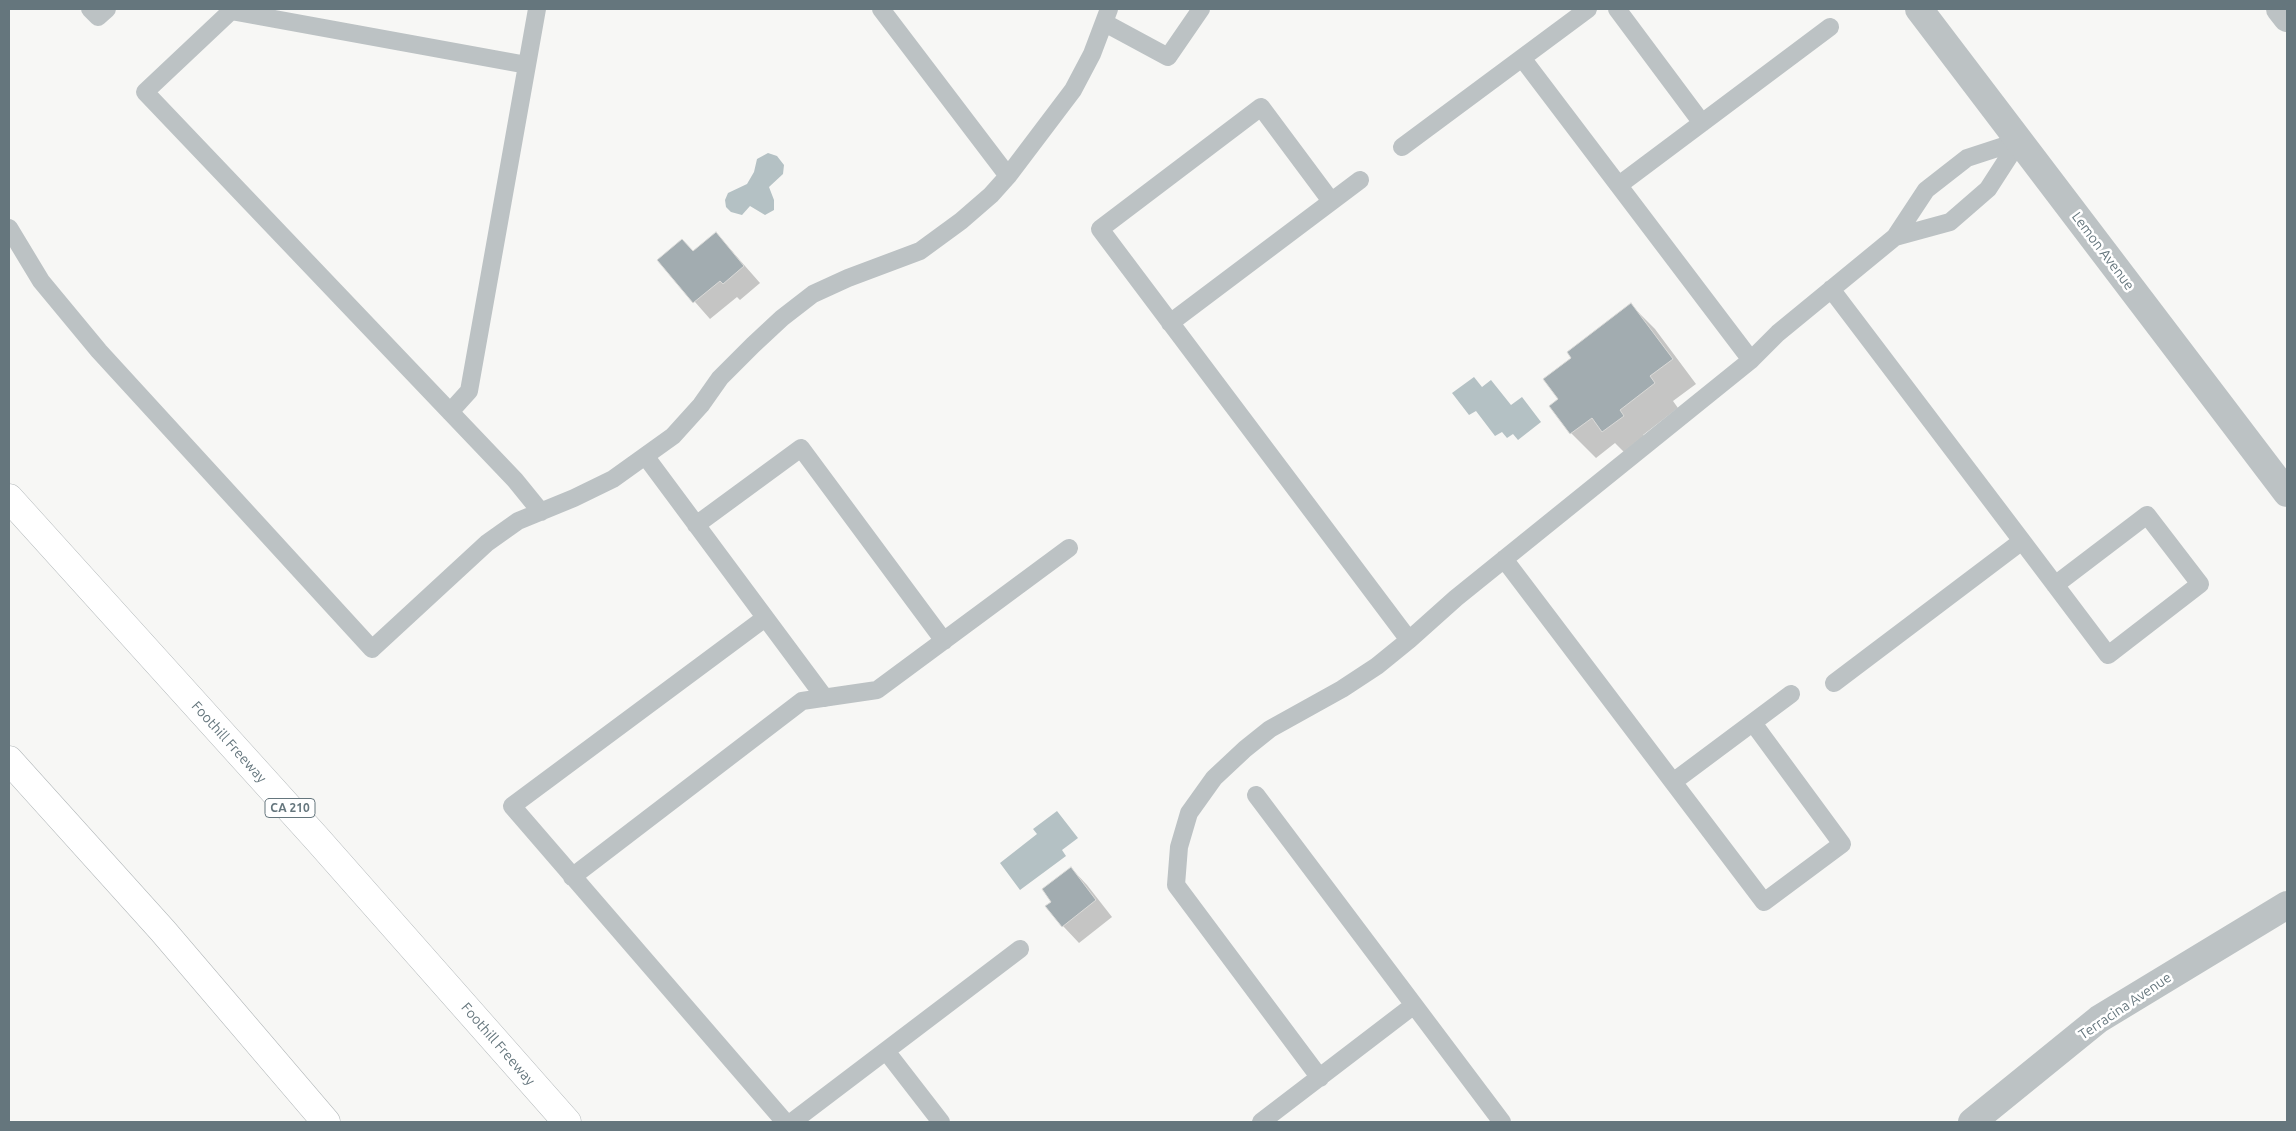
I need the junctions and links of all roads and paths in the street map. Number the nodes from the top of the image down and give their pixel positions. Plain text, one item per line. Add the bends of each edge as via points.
1 (90, 9) edge
2 (107, 9) edge
3 (537, 9) edge
4 (881, 9) edge
5 (1201, 9) edge
6 (1588, 9) edge
7 (1617, 9) edge
8 (1919, 9) edge
9 (2280, 9) edge
10 (1107, 16) edge
11 (2287, 18) edge
12 (1830, 27) dead end
13 (1522, 58) junction
14 (527, 65) junction
15 (1702, 123) junction
16 (2018, 141) junction
17 (1402, 147) dead end
18 (1008, 176) junction
19 (1360, 180) dead end
20 (1619, 185) junction
21 (1331, 201) junction
22 (9, 228) edge
23 (1895, 237) junction
24 (1831, 289) junction
25 (1170, 323) junction
26 (1751, 360) junction
27 (450, 412) junction
28 (646, 457) junction
29 (2287, 493) edge
30 (9, 498) edge
31 (540, 512) junction
32 (696, 525) junction
33 (2022, 541) junction
34 (1069, 548) dead end
35 (1504, 559) junction
36 (2055, 585) junction
37 (766, 618) junction
38 (1409, 640) junction
39 (944, 641) junction
40 (1834, 683) dead end
41 (1791, 694) dead end
42 (825, 698) junction
43 (1752, 724) junction
44 (9, 760) edge
45 (1673, 782) junction
46 (1256, 795) dead end
47 (572, 877) junction
48 (2287, 904) edge
49 (1020, 949) dead end
50 (1414, 1005) junction
51 (886, 1051) junction
52 (1320, 1078) junction
53 (326, 1122) edge
54 (567, 1122) edge
55 (786, 1122) edge
56 (792, 1122) edge
57 (941, 1122) edge
58 (1261, 1122) edge
59 (1502, 1122) edge
60 (1972, 1122) edge

1 - 2 lane via 98,17
3 - 14 lane
4 - 18 lane
5 - 10 lane via 1168,56
6 - 13 lane
7 - 15 lane
8 - 16 street, Lemon Avenue
9 - 11 street
10 - 18 lane via 1073,90
12 - 15 lane
13 - 17 lane
13 - 20 lane
14 - 27 lane via 469,391
14 - 27 lane via 231,11 145,92
15 - 20 lane
16 - 23 lane via 1968,158 1926,190
16 - 23 lane via 1988,189 1950,222
16 - 29 street, Lemon Avenue
18 - 28 lane via 962,221 920,251 848,278 806,300 752,345 720,378 673,436
19 - 21 lane
20 - 26 lane
21 - 25 lane
21 - 25 lane via 1261,107 1107,223 1100,229
22 - 31 lane via 41,281 99,351 372,650 487,543 518,521
23 - 24 lane
24 - 26 lane
24 - 33 lane
25 - 38 lane
26 - 35 lane
27 - 31 lane via 515,480
28 - 31 lane via 614,479
28 - 32 lane
30 - 54 highway, Foothill Freeway / CA 210
32 - 37 lane
32 - 39 lane via 801,448
33 - 36 lane
33 - 40 lane
34 - 39 lane
35 - 38 lane
35 - 45 lane
36 - 36 lane via 2108,655 2200,584 2147,515
37 - 42 lane
37 - 47 lane via 512,806
38 - 52 lane via 1377,666 1270,729 1245,749 1214,778 1189,813 1179,847 1176,885
39 - 42 lane via 877,690
41 - 43 lane
42 - 47 lane via 802,701
43 - 45 lane
43 - 45 lane via 1842,844 1764,902
44 - 53 highway via 163,932
46 - 50 lane
47 - 55 lane
48 - 60 street, Terracina Avenue via 2100,1019
49 - 51 lane
50 - 52 lane
50 - 59 lane
51 - 56 lane
51 - 57 lane
52 - 58 lane

